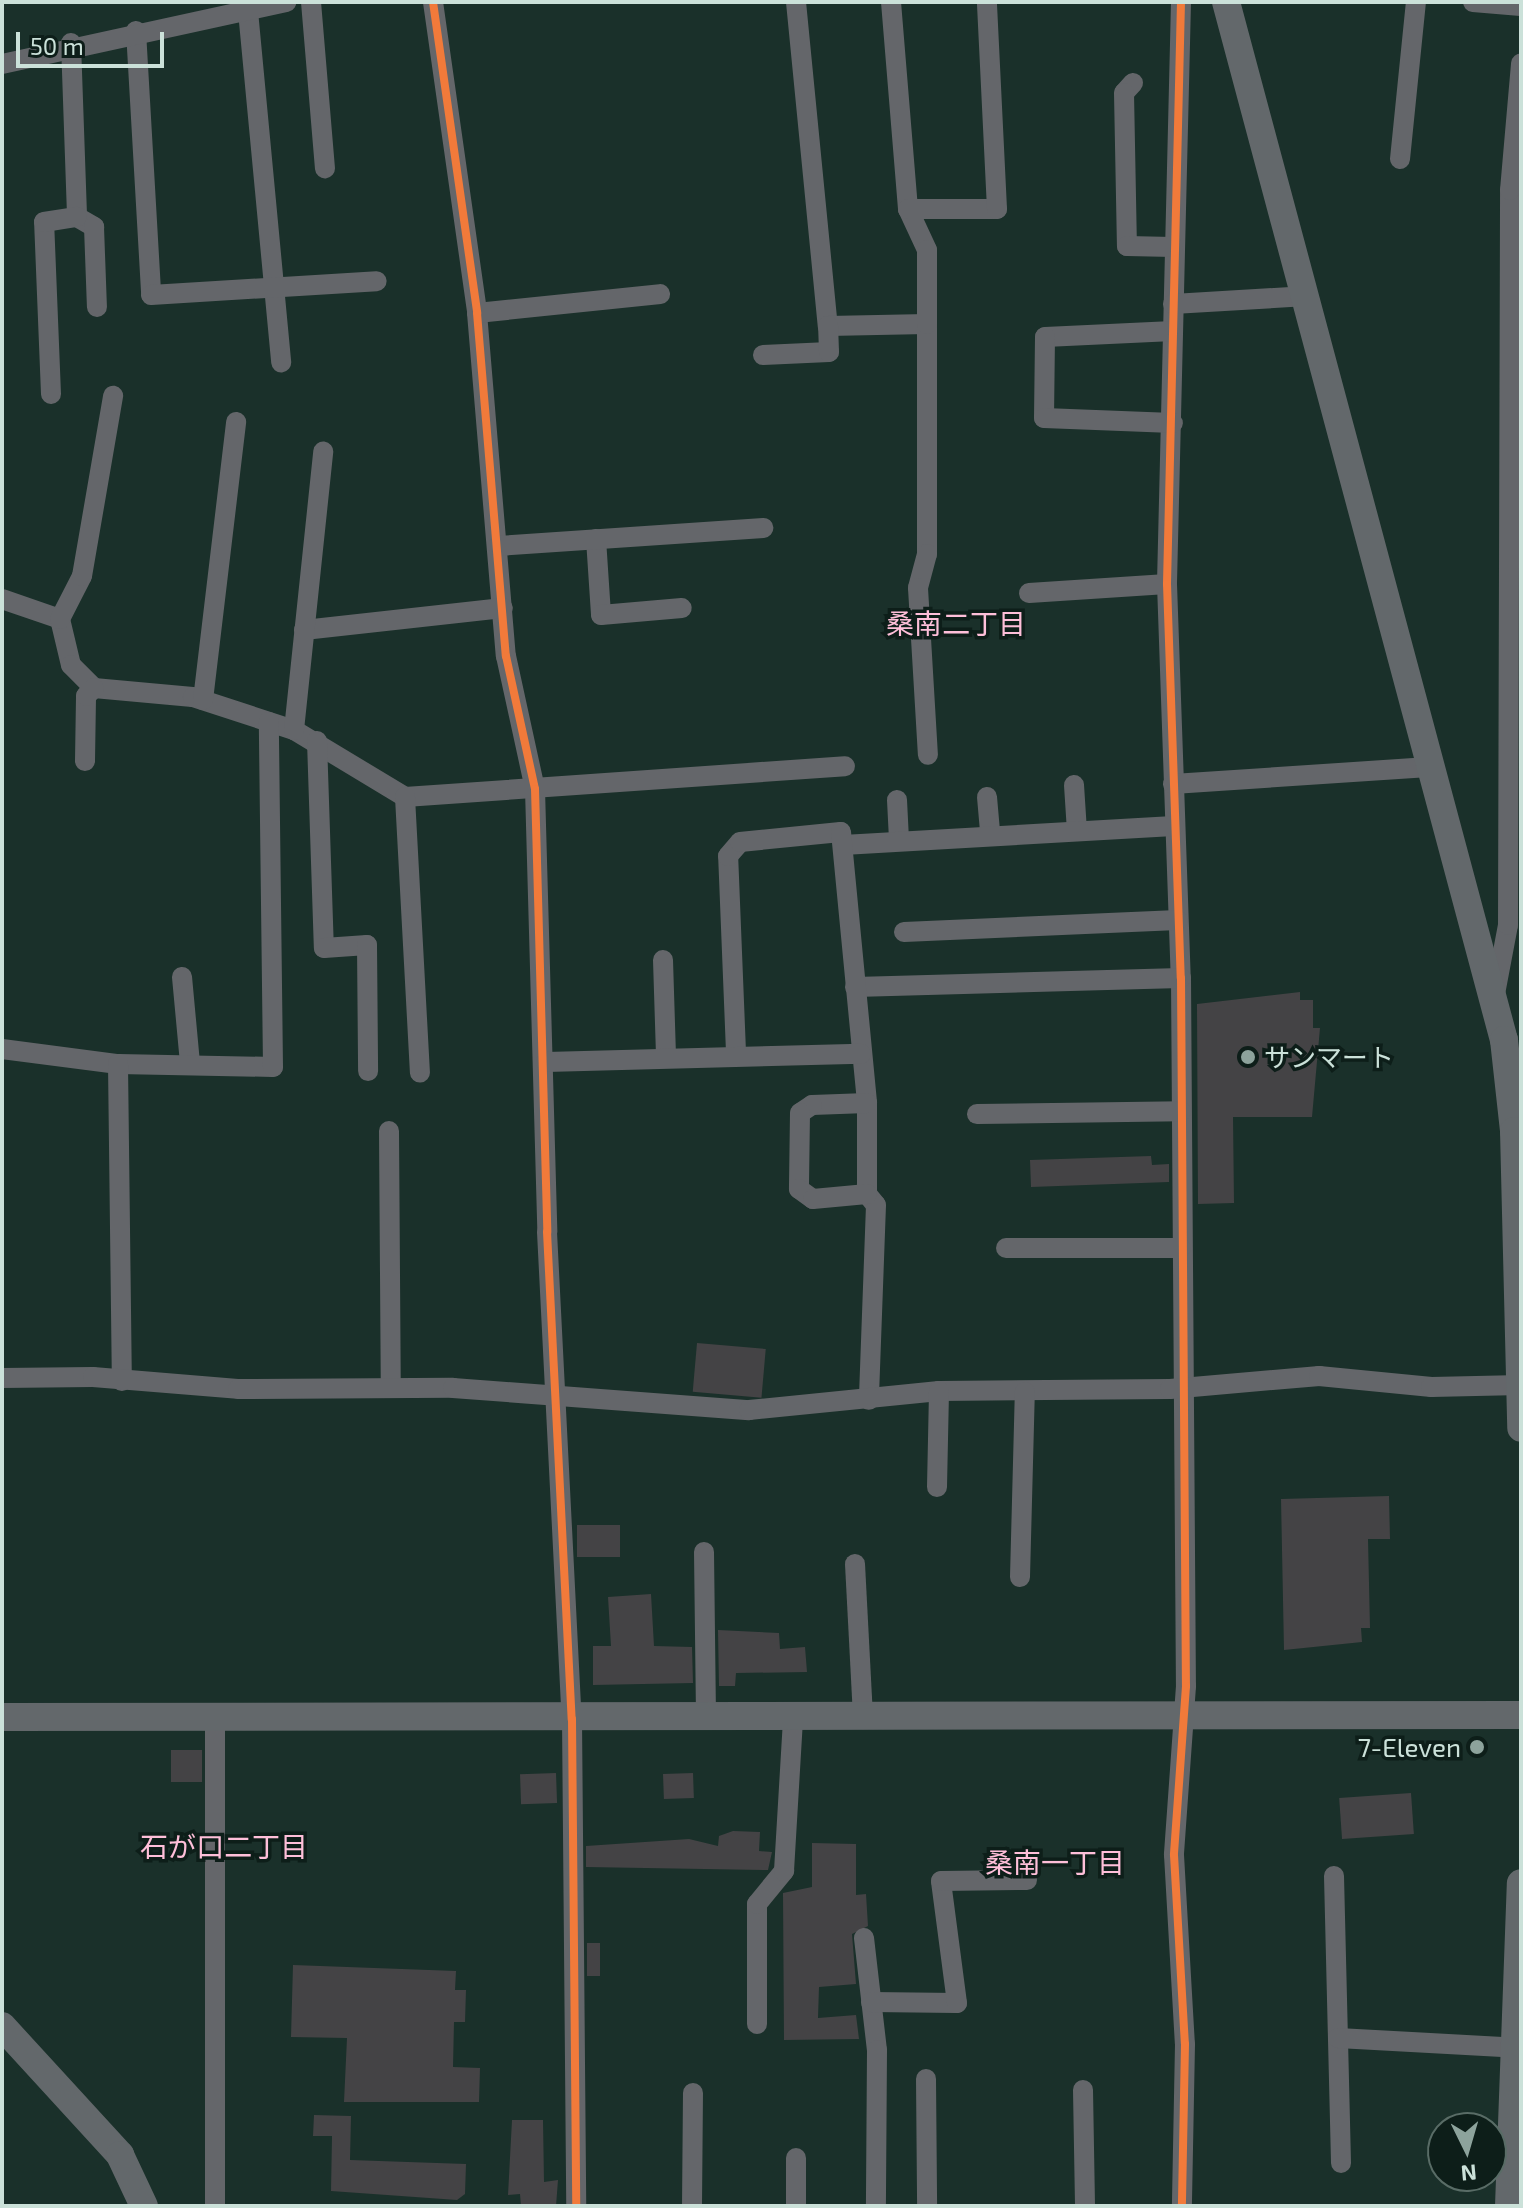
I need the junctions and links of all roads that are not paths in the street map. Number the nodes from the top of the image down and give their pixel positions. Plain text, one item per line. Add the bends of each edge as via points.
1 (286, 2) edge
2 (311, 2) edge
3 (433, 2) edge
4 (796, 2) edge
5 (891, 2) edge
6 (987, 2) edge
7 (1181, 2) edge
8 (1226, 2) edge
9 (1416, 2) edge
10 (1473, 2) edge
11 (1521, 6) edge
12 (206, 10) edge
13 (248, 11) junction
14 (136, 31) junction
15 (71, 43) junction
16 (2, 63) edge
17 (1521, 63) edge
18 (1133, 83) dead end
19 (1400, 159) dead end
20 (325, 168) dead end
21 (908, 209) junction
22 (77, 217) junction
23 (1516, 245) edge
24 (1173, 247) junction
25 (377, 281) dead end
26 (274, 286) junction
27 (660, 294) dead end
28 (1307, 296) junction
29 (1173, 304) junction
30 (97, 307) dead end
31 (477, 313) junction
32 (927, 324) junction
33 (828, 326) junction
34 (1173, 331) junction
35 (763, 355) dead end
36 (281, 362) dead end
37 (51, 394) dead end
38 (113, 396) dead end
39 (236, 422) dead end
40 (1173, 423) junction
41 (1516, 435) edge
42 (323, 452) dead end
43 (763, 528) dead end
44 (596, 539) junction
45 (498, 546) junction
46 (1167, 584) junction
47 (1029, 593) dead end
48 (2, 599) edge
49 (503, 608) junction
50 (682, 608) dead end
51 (60, 619) junction
52 (304, 630) junction
53 (94, 688) junction
54 (203, 700) junction
55 (269, 722) junction
56 (294, 730) junction
57 (317, 741) junction
58 (928, 755) dead end
59 (85, 761) dead end
60 (845, 766) dead end
61 (1432, 767) junction
62 (1173, 784) junction
63 (1074, 785) dead end
64 (535, 789) junction
65 (405, 797) junction
66 (987, 797) dead end
67 (897, 800) dead end
68 (1173, 826) junction
69 (1077, 831) junction
70 (990, 835) junction
71 (899, 840) junction
72 (843, 845) junction
73 (1178, 920) junction
74 (904, 932) dead end
75 (663, 960) dead end
76 (182, 977) dead end
77 (1181, 978) junction
78 (855, 987) junction
79 (1494, 1002) junction
80 (1512, 1039) edge
81 (2, 1049) edge
82 (736, 1052) junction
83 (861, 1054) junction
84 (666, 1056) junction
85 (546, 1062) junction
86 (118, 1064) junction
87 (190, 1064) junction
88 (368, 1071) dead end
89 (420, 1073) dead end
90 (867, 1103) junction
91 (1181, 1111) junction
92 (977, 1114) dead end
93 (389, 1131) dead end
94 (867, 1194) junction
95 (1006, 1248) dead end
96 (1181, 1248) junction
97 (2, 1378) edge
98 (122, 1381) junction
99 (1184, 1383) junction
100 (1520, 1385) edge
101 (391, 1386) junction
102 (939, 1391) junction
103 (1025, 1392) junction
104 (555, 1400) junction
105 (869, 1400) junction
106 (1521, 1428) edge
107 (937, 1487) dead end
108 (704, 1552) dead end
109 (855, 1564) dead end
110 (1020, 1577) dead end
111 (1521, 1715) edge
112 (1184, 1716) junction
113 (2, 1717) edge
114 (706, 1718) junction
115 (793, 1718) junction
116 (863, 1718) junction
117 (572, 1719) junction
118 (215, 1720) junction
119 (1334, 1876) dead end
120 (1027, 1880) dead end
121 (1521, 1883) edge
122 (864, 1938) dead end
123 (871, 2002) junction
124 (757, 2024) dead end
125 (2, 2026) edge
126 (1338, 2038) junction
127 (1518, 2048) edge
128 (926, 2079) dead end
129 (1083, 2090) dead end
130 (693, 2093) dead end
131 (796, 2158) dead end
132 (1341, 2163) dead end
133 (144, 2206) edge
134 (215, 2206) edge
135 (576, 2206) edge
136 (692, 2206) edge
137 (796, 2206) edge
138 (876, 2206) edge
139 (927, 2206) edge
140 (1085, 2206) edge
141 (1182, 2206) edge
142 (1509, 2206) edge

1 - 13 street
2 - 20 street
3 - 31 street
4 - 33 street
5 - 21 street
6 - 21 street via 997,209
7 - 24 street
8 - 28 street
9 - 19 street
10 - 11 street
12 - 13 street
12 - 14 street
13 - 26 street
14 - 15 street
14 - 26 street via 151,295
15 - 16 street
15 - 22 street
17 - 23 street
18 - 24 street via 1124,93 1127,246
21 - 32 street via 927,250
22 - 30 street via 94,227
22 - 37 street via 44,222
23 - 41 street
24 - 29 street
25 - 26 street
26 - 36 street
27 - 31 street
28 - 29 street
28 - 61 street
29 - 34 street
31 - 45 street
32 - 33 street
32 - 58 street via 927,554 918,588
33 - 35 street via 829,352
34 - 40 street
34 - 40 street via 1045,337 1044,418
38 - 51 street via 82,576
39 - 54 street
40 - 46 street
41 - 79 street via 1508,925
42 - 52 street
43 - 44 street
44 - 45 street
44 - 50 street via 601,615
45 - 49 street
46 - 47 street
46 - 62 street
48 - 51 street
49 - 52 street
49 - 64 street
51 - 53 street via 71,665
52 - 56 street
53 - 54 street
53 - 59 street via 86,696
54 - 55 street
55 - 56 street
55 - 87 street via 273,1067
56 - 57 street
57 - 65 street
57 - 88 street via 324,948 367,945
60 - 64 street
61 - 62 street
61 - 79 street
62 - 68 street
63 - 69 street
64 - 65 street
64 - 85 street
65 - 89 street
66 - 70 street
67 - 71 street
68 - 69 street
68 - 73 street
69 - 70 street
70 - 71 street
71 - 72 street
72 - 78 street
72 - 82 street via 841,832 740,842 728,856
73 - 74 street
73 - 77 street
75 - 84 street
76 - 87 street
77 - 78 street
77 - 91 street
78 - 83 street
79 - 80 street
80 - 100 street
81 - 86 street
82 - 83 street
82 - 84 street
83 - 90 street
84 - 85 street
85 - 104 street
86 - 87 street
86 - 98 street
90 - 94 street
90 - 94 street via 812,1105 800,1113 799,1189 813,1199
91 - 92 street
91 - 96 street
93 - 101 street
94 - 105 street via 876,1205 878,1256
95 - 96 street
96 - 99 street
97 - 98 street
98 - 101 street via 238,1389
99 - 100 street via 1319,1376 1431,1387
99 - 103 street
99 - 112 street
100 - 106 street
101 - 104 street
102 - 103 street
102 - 105 street
102 - 107 street
103 - 110 street
104 - 105 street via 749,1410
104 - 117 street
108 - 114 street
109 - 116 street
111 - 112 street
112 - 116 street
112 - 141 street via 1174,1855 1185,2044
113 - 118 street
114 - 115 street
114 - 117 street
115 - 116 street
115 - 124 street via 784,1871 757,1904
117 - 118 street
117 - 135 street
118 - 134 street
119 - 126 street
120 - 123 street via 941,1881 957,2003
121 - 127 street
122 - 123 street
123 - 138 street
125 - 133 street via 120,2155
126 - 127 street
126 - 132 street
127 - 142 street
128 - 139 street
129 - 140 street
130 - 136 street
131 - 137 street

